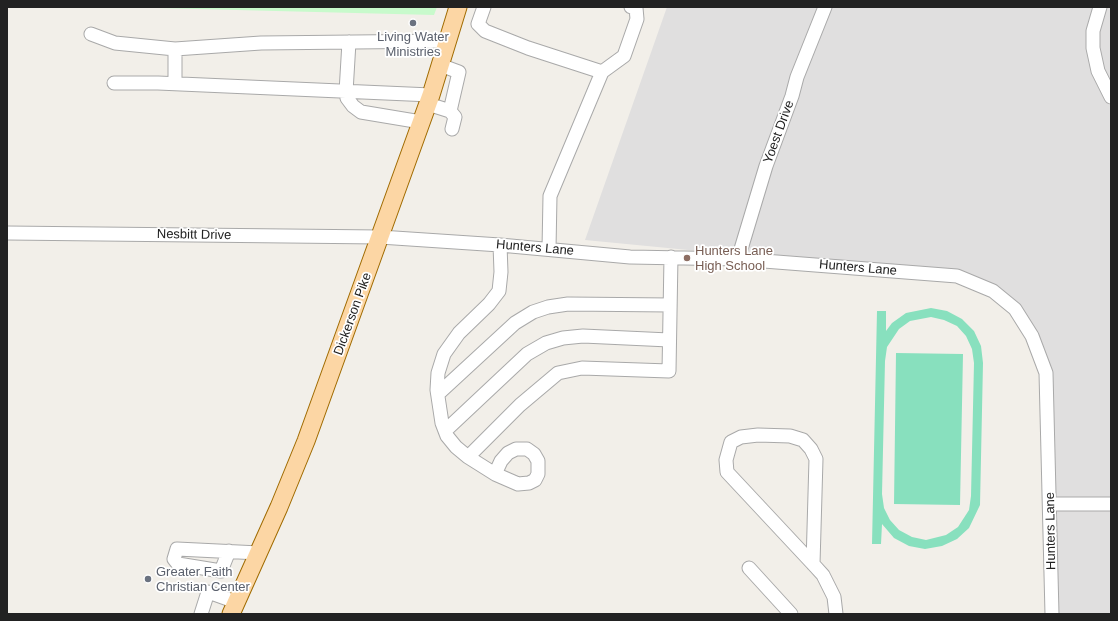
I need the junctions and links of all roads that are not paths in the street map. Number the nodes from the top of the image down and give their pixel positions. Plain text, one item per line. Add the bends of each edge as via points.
1 (458, 7) edge
2 (484, 7) edge
3 (631, 7) edge
4 (825, 7) edge
5 (1100, 7) edge
6 (91, 34) dead end
7 (448, 41) junction
8 (349, 42) junction
9 (175, 49) junction
10 (440, 66) junction
11 (602, 72) junction
12 (114, 83) dead end
13 (175, 83) junction
14 (346, 92) junction
15 (1111, 97) edge
16 (429, 100) junction
17 (450, 112) junction
18 (421, 122) junction
19 (452, 129) dead end
20 (7, 233) edge
21 (380, 238) junction
22 (500, 245) junction
23 (549, 250) junction
24 (671, 257) junction
25 (738, 258) junction
26 (670, 305) junction
27 (669, 340) junction
28 (438, 394) junction
29 (445, 431) junction
30 (468, 457) junction
31 (495, 474) dead end
32 (1051, 504) junction
33 (1111, 504) edge
34 (228, 551) dead end
35 (259, 553) junction
36 (813, 564) junction
37 (749, 568) dead end
38 (233, 608) edge
39 (201, 614) edge
40 (791, 614) edge
41 (836, 614) edge
42 (1052, 614) edge

1 - 7 main road, Dickerson Pike
2 - 11 street via 478,24 485,31
3 - 11 street via 636,8 637,20 624,56
4 - 25 street, Yoest Drive via 766,166
5 - 15 street via 1093,31 1093,48 1098,71
6 - 9 street via 115,43
7 - 8 street
7 - 10 main road, Dickerson Pike
8 - 9 street via 261,43
8 - 14 street
9 - 13 street
10 - 16 main road, Dickerson Pike
10 - 17 street via 459,72
11 - 23 street via 550,196
12 - 13 street
13 - 14 street
14 - 16 street
14 - 18 street via 347,98 360,112
16 - 17 street
16 - 18 main road, Dickerson Pike
17 - 19 street via 455,117
18 - 21 main road, Dickerson Pike
20 - 21 street, Nesbitt Drive
21 - 22 street, Hunters Lane
21 - 35 main road, Dickerson Pike via 306,441
22 - 23 street, Hunters Lane
22 - 28 street via 499,291 459,333 444,354 438,373
23 - 24 street, Hunters Lane via 630,257
24 - 25 street, Hunters Lane
24 - 26 street
25 - 32 street, Hunters Lane via 957,276 993,292 1014,308 1032,336 1046,373
26 - 27 street
26 - 28 street via 568,304 533,312 515,322
27 - 29 street via 583,336 546,343 527,354
27 - 30 street via 669,371 582,368 558,373 520,405
28 - 29 street
29 - 30 street via 456,447
30 - 31 street
32 - 33 street
32 - 42 street, Hunters Lane
34 - 35 street
35 - 38 main road, Dickerson Pike
36 - 36 street via 816,459 811,449 803,440 790,436 758,435 741,437 731,442 726,460 727,472
36 - 41 street via 823,575 834,597
37 - 40 street
38 - 39 street via 208,592

